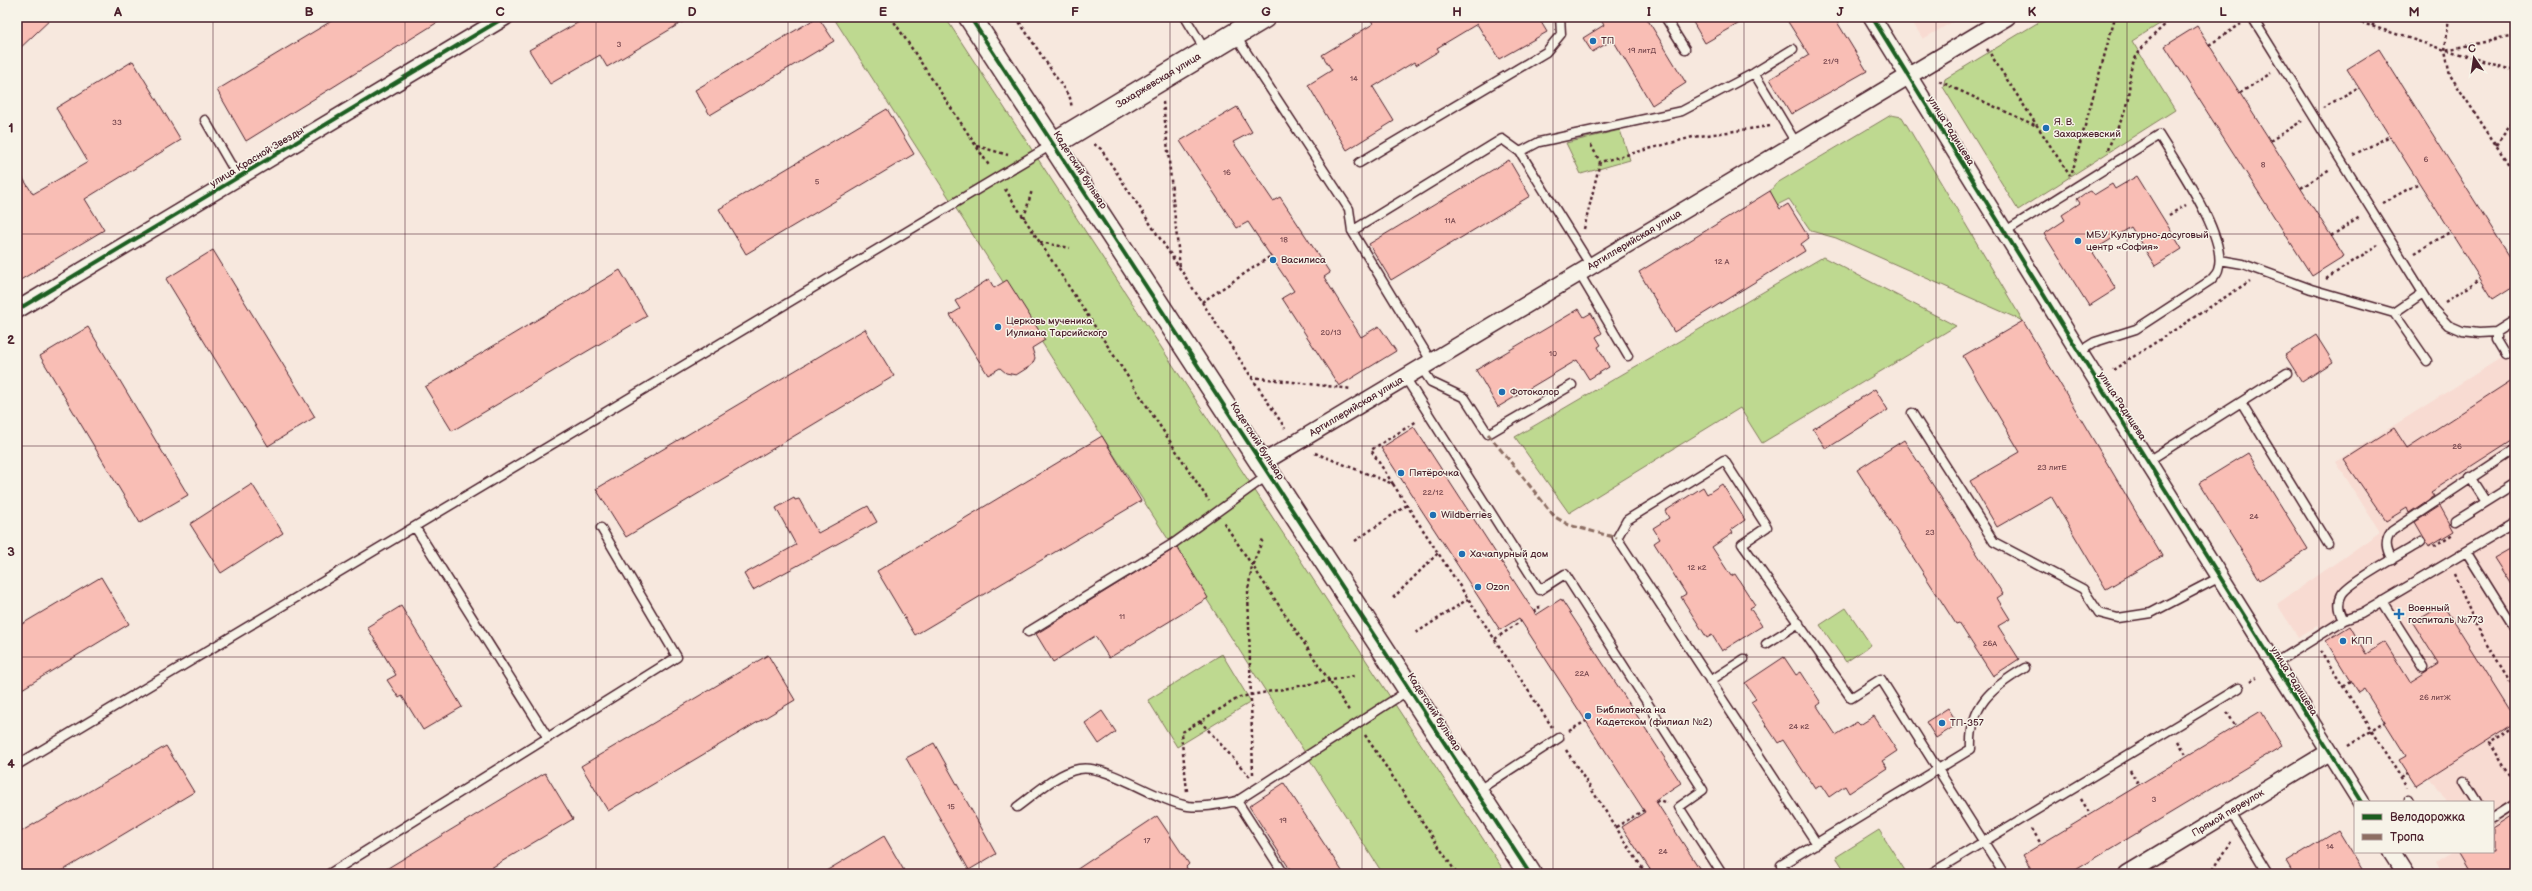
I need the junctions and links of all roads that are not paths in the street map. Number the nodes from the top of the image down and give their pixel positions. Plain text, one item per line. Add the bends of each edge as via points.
1 (505, 17) edge
2 (970, 17) edge
3 (1185, 17) edge
4 (1264, 17) edge
5 (1560, 17) edge
6 (1666, 17) edge
7 (1872, 17) edge
8 (2007, 17) edge
9 (2252, 17) edge
10 (1235, 34) junction
11 (1684, 49) dead end
12 (1793, 49) dead end
13 (1206, 51) junction
14 (1754, 73) junction
15 (1908, 76) junction
16 (205, 120) dead end
17 (1796, 142) junction
18 (1053, 144) junction
19 (1520, 152) junction
20 (1360, 163) dead end
21 (238, 177) junction
22 (1352, 231) junction
23 (2004, 232) junction
24 (2220, 260) junction
25 (1585, 269) junction
26 (2423, 293) junction
27 (17, 310) edge
28 (2394, 313) junction
29 (2515, 320) edge
30 (2496, 332) junction
31 (2079, 352) junction
32 (2505, 355) dead end
33 (1628, 356) dead end
34 (2427, 361) dead end
35 (1426, 364) junction
36 (2287, 374) dead end
37 (1405, 377) junction
38 (1572, 385) dead end
39 (2241, 402) junction
40 (1912, 413) dead end
41 (2515, 449) edge
42 (2148, 461) junction
43 (1266, 469) junction
44 (2470, 477) junction
45 (2515, 484) edge
46 (2486, 502) junction
47 (2456, 521) road end
48 (2515, 523) edge
49 (415, 527) junction
50 (601, 528) dead end
51 (2421, 542) road end
52 (2328, 544) dead end
53 (2467, 552) junction
54 (2392, 560) junction
55 (2220, 577) junction
56 (2382, 601) junction
57 (2344, 620) junction
58 (1799, 623) junction
59 (2515, 630) edge
60 (1028, 632) dead end
61 (1766, 644) dead end
62 (1744, 659) dead end
63 (2274, 664) junction
64 (2424, 667) dead end
65 (2025, 668) dead end
66 (1710, 681) junction
67 (2239, 688) dead end
68 (1410, 690) junction
69 (548, 738) junction
70 (1559, 738) road end
71 (2329, 752) junction
72 (17, 765) edge
73 (1938, 769) junction
74 (2464, 781) dead end
75 (1476, 792) junction
76 (1237, 801) junction
77 (2360, 801) edge
78 (2476, 801) edge
79 (2515, 804) edge
80 (1017, 807) dead end
81 (2231, 813) junction
82 (2494, 817) edge
83 (1984, 842) junction
84 (1817, 844) junction
85 (2393, 853) edge
86 (329, 874) edge
87 (1284, 874) edge
88 (1530, 874) edge
89 (1722, 874) edge
90 (1786, 874) edge
91 (1930, 874) edge
92 (2004, 874) edge
93 (2127, 874) edge
94 (2268, 874) edge
95 (2406, 874) edge

1 - 21 street, улица Красной Звезды
2 - 18 street, Кадетский бульвар
3 - 13 lane
4 - 10 street, Захаржевская улица
5 - 20 lane via 1561,34 1546,52
6 - 11 lane
7 - 15 street, улица Радищева
8 - 15 street, Артиллерийская улица
9 - 26 lane
10 - 13 street, Захаржевская улица
10 - 22 lane via 1349,209
12 - 14 lane
13 - 18 street, Захаржевская улица
14 - 17 lane
14 - 19 lane via 1682,111 1539,142
15 - 17 street, Артиллерийская улица
15 - 23 street, улица Радищева
16 - 21 lane
17 - 25 street, Артиллерийская улица
18 - 43 street, Кадетский бульвар
18 - 49 lane
19 - 22 lane via 1502,139
19 - 25 lane
21 - 27 street, улица Красной Звезды
22 - 35 lane
23 - 24 lane via 2159,135 2204,206
23 - 31 street, улица Радищева
24 - 28 lane via 2243,264 2311,289
24 - 31 lane via 2218,271 2211,280 2136,329 2096,342
25 - 33 lane
25 - 35 street, Артиллерийская улица
26 - 28 lane
26 - 30 lane via 2448,325 2479,334
28 - 34 lane
29 - 30 lane
30 - 32 lane via 2496,340
31 - 42 street, улица Радищева
35 - 37 street, Артиллерийская улица
35 - 38 lane via 1431,382 1465,398 1488,434
36 - 39 lane
37 - 43 street, Артиллерийская улица
37 - 89 lane via 1540,590 1565,574 1703,790 1679,807
39 - 42 lane
39 - 52 lane
40 - 55 lane via 1994,542 2084,589 2099,613 2118,618 2151,613
41 - 44 lane
42 - 55 street, улица Радищева
43 - 60 lane via 1174,542
43 - 68 street, Кадетский бульвар
44 - 46 lane
44 - 54 lane via 2454,491 2392,531 2387,537 2386,545
45 - 46 lane
46 - 47 lane
48 - 53 lane
49 - 69 lane
49 - 72 lane
50 - 69 lane via 676,657
51 - 54 lane
53 - 56 lane
53 - 59 lane
54 - 57 lane via 2347,588 2339,603
55 - 63 street, улица Радищева
56 - 57 lane via 2361,614
56 - 64 lane
57 - 63 lane
58 - 61 lane
58 - 66 lane via 1742,544 1767,527 1724,460 1627,520 1617,538
58 - 73 lane via 1851,698 1881,679
62 - 66 lane
63 - 71 street, улица Радищева
65 - 73 lane via 1997,685 1985,698 1972,726 1971,749
66 - 84 lane
67 - 83 lane
68 - 75 street, Кадетский бульвар
68 - 76 lane
69 - 86 lane
70 - 75 lane
71 - 77 street, улица Радищева
71 - 81 street, Прямой переулок
73 - 83 lane
73 - 84 lane
74 - 78 lane
75 - 88 street, Кадетский бульвар
76 - 80 lane via 1212,806 1188,806 1154,795 1100,770 1079,769 1059,777
76 - 87 lane
79 - 82 lane
81 - 93 street, Прямой переулок
81 - 94 lane
83 - 91 lane
83 - 92 lane
84 - 90 lane via 1781,865
85 - 95 street

